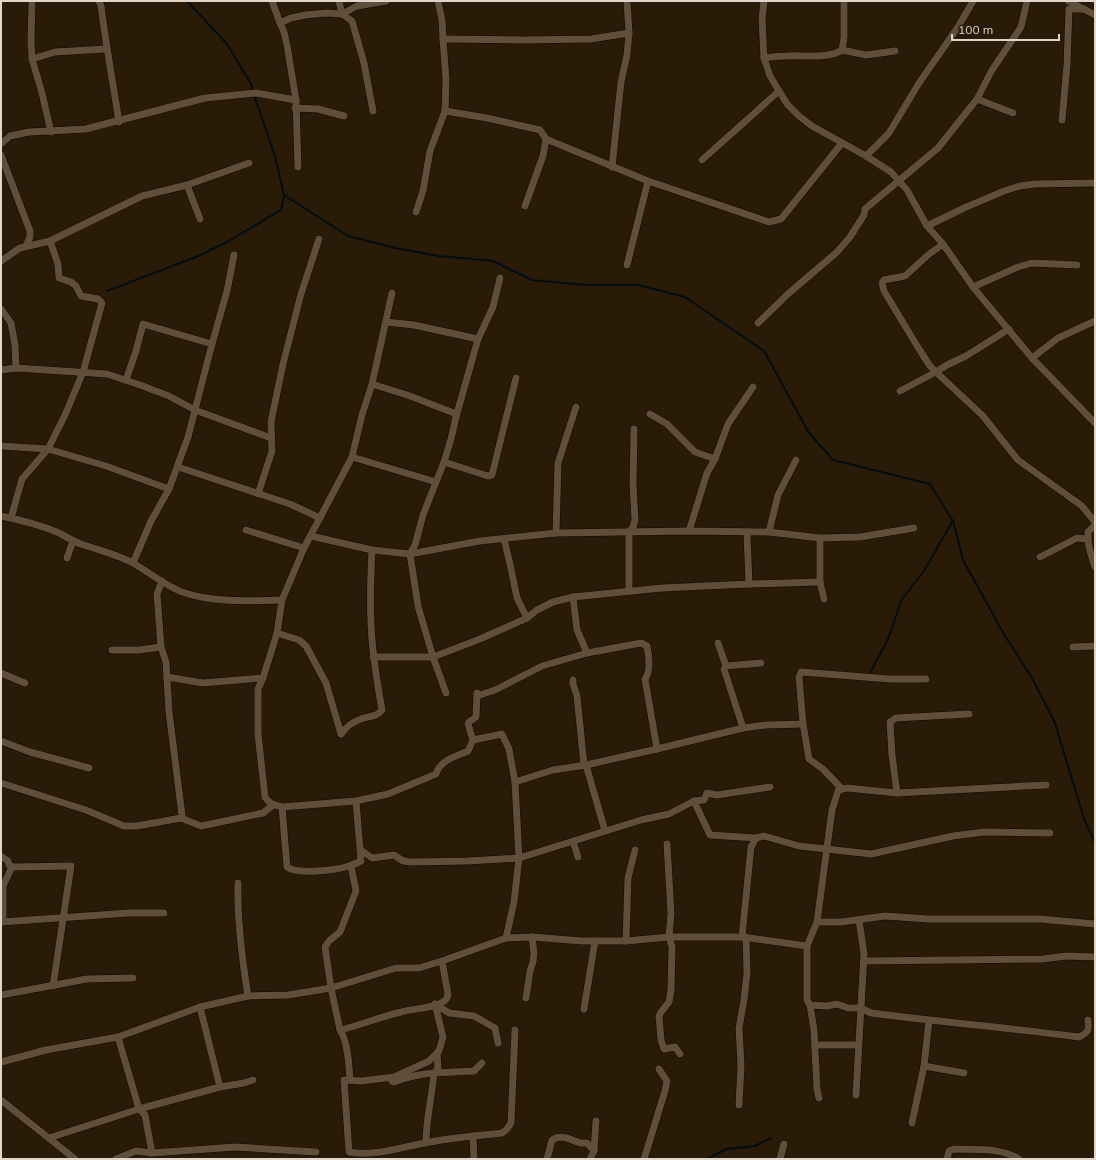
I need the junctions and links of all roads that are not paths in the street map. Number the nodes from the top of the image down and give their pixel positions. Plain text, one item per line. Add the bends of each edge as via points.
1 (32, 1) edge
2 (99, 1) edge
3 (272, 1) edge
4 (339, 1) edge
5 (386, 1) edge
6 (438, 1) edge
7 (627, 1) edge
8 (764, 1) edge
9 (844, 1) edge
10 (973, 1) edge
11 (1027, 1) edge
12 (1069, 1) edge
13 (357, 6) junction
14 (1084, 9) junction
15 (342, 14) junction
16 (1095, 15) edge
17 (352, 21) junction
18 (280, 24) junction
19 (629, 33) junction
20 (443, 39) junction
21 (106, 49) junction
22 (842, 50) junction
23 (895, 52) dead end
24 (764, 58) junction
25 (32, 59) junction
26 (779, 92) junction
27 (977, 99) junction
28 (296, 100) junction
29 (295, 108) junction
30 (373, 111) dead end
31 (445, 111) junction
32 (1013, 113) dead end
33 (344, 116) dead end
34 (1062, 120) dead end
35 (119, 122) junction
36 (51, 132) junction
37 (546, 139) junction
38 (842, 142) junction
39 (1, 144) edge
40 (1, 155) edge
41 (866, 156) junction
42 (702, 160) dead end
43 (249, 163) dead end
44 (298, 167) dead end
45 (612, 167) junction
46 (648, 180) junction
47 (899, 181) junction
48 (1095, 183) edge
49 (188, 185) junction
50 (524, 206) dead end
51 (416, 212) dead end
52 (200, 219) dead end
53 (927, 226) junction
54 (319, 239) dead end
55 (50, 241) junction
56 (943, 244) junction
57 (26, 246) junction
58 (234, 255) dead end
59 (1, 261) edge
60 (628, 265) dead end
61 (1077, 265) dead end
62 (500, 278) dead end
63 (973, 287) junction
64 (392, 293) dead end
65 (1, 309) edge
66 (1095, 321) edge
67 (386, 322) junction
68 (758, 323) dead end
69 (1009, 329) junction
70 (478, 339) junction
71 (212, 344) junction
72 (1032, 358) junction
73 (16, 368) junction
74 (1, 370) edge
75 (83, 372) junction
76 (936, 372) junction
77 (516, 378) dead end
78 (126, 380) junction
79 (372, 384) junction
80 (753, 387) dead end
81 (900, 391) dead end
82 (576, 407) dead end
83 (195, 410) junction
84 (650, 414) dead end
85 (456, 417) junction
86 (1095, 423) edge
87 (634, 429) dead end
88 (271, 438) junction
89 (1, 446) edge
90 (48, 449) junction
91 (352, 457) junction
92 (715, 459) junction
93 (796, 460) dead end
94 (444, 462) junction
95 (178, 467) junction
96 (436, 482) junction
97 (169, 489) junction
98 (258, 494) junction
99 (1, 516) edge
100 (11, 518) junction
101 (320, 518) junction
102 (1095, 522) edge
103 (1095, 525) edge
104 (914, 528) dead end
105 (246, 530) dead end
106 (689, 530) junction
107 (629, 532) junction
108 (768, 532) junction
109 (747, 533) junction
110 (556, 534) junction
111 (311, 536) junction
112 (820, 538) junction
113 (504, 539) junction
114 (1088, 539) junction
115 (73, 541) junction
116 (304, 548) junction
117 (372, 550) junction
118 (410, 554) junction
119 (1040, 557) dead end
120 (67, 558) dead end
121 (133, 563) junction
122 (1095, 567) edge
123 (162, 582) junction
124 (820, 582) junction
125 (749, 584) junction
126 (629, 591) junction
127 (573, 597) junction
128 (282, 600) junction
129 (824, 600) dead end
130 (527, 618) junction
131 (277, 632) junction
132 (718, 643) dead end
133 (1095, 646) edge
134 (161, 647) junction
135 (1073, 647) dead end
136 (112, 650) dead end
137 (587, 653) junction
138 (373, 657) junction
139 (433, 657) junction
140 (761, 663) dead end
141 (726, 666) junction
142 (1, 673) edge
143 (166, 677) junction
144 (263, 678) junction
145 (926, 679) dead end
146 (573, 680) dead end
147 (25, 683) dead end
148 (446, 693) dead end
149 (969, 714) dead end
150 (803, 724) junction
151 (743, 728) junction
152 (473, 740) junction
153 (1, 741) edge
154 (657, 749) junction
155 (585, 765) junction
156 (88, 768) dead end
157 (1, 782) edge
158 (515, 782) junction
159 (1046, 785) dead end
160 (770, 787) dead end
161 (842, 789) junction
162 (897, 793) junction
163 (356, 801) junction
164 (694, 801) junction
165 (273, 805) junction
166 (282, 807) junction
167 (181, 818) junction
168 (605, 832) junction
169 (1050, 833) dead end
170 (756, 838) junction
171 (574, 841) junction
172 (667, 844) dead end
173 (826, 849) junction
174 (361, 850) junction
175 (635, 850) dead end
176 (1, 856) edge
177 (578, 857) dead end
178 (519, 858) junction
179 (351, 866) junction
180 (12, 867) junction
181 (238, 883) dead end
182 (164, 913) dead end
183 (62, 918) junction
184 (859, 920) junction
185 (2, 922) edge
186 (817, 922) junction
187 (1095, 924) edge
188 (669, 936) junction
189 (532, 937) junction
190 (744, 937) junction
191 (506, 938) junction
192 (595, 941) junction
193 (626, 941) junction
194 (807, 946) junction
195 (1095, 957) edge
196 (863, 961) junction
197 (442, 962) junction
198 (133, 978) dead end
199 (54, 986) junction
200 (331, 988) junction
201 (1, 995) edge
202 (248, 996) junction
203 (526, 998) dead end
204 (435, 1004) junction
205 (810, 1005) junction
206 (200, 1007) junction
207 (861, 1008) junction
208 (584, 1009) dead end
209 (1088, 1020) dead end
210 (929, 1021) junction
211 (340, 1030) junction
212 (515, 1030) dead end
213 (118, 1037) junction
214 (498, 1043) dead end
215 (815, 1045) junction
216 (858, 1045) junction
217 (437, 1053) junction
218 (680, 1054) dead end
219 (1, 1062) edge
220 (482, 1063) dead end
221 (924, 1066) junction
222 (660, 1069) dead end
223 (434, 1073) junction
224 (964, 1073) dead end
225 (387, 1078) junction
226 (253, 1080) dead end
227 (350, 1080) junction
228 (220, 1087) junction
229 (856, 1095) dead end
230 (819, 1098) dead end
231 (1, 1100) edge
232 (739, 1104) dead end
233 (139, 1109) junction
234 (596, 1121) dead end
235 (912, 1123) dead end
236 (473, 1136) junction
237 (49, 1138) junction
238 (426, 1142) junction
239 (784, 1144) dead end
240 (594, 1151) junction
241 (316, 1152) dead end
242 (152, 1153) junction
243 (360, 1156) edge
244 (74, 1159) edge
245 (116, 1159) edge
246 (474, 1159) edge
247 (547, 1159) edge
248 (590, 1159) edge
249 (644, 1159) edge
250 (780, 1159) edge
251 (948, 1159) edge
252 (1019, 1159) edge

1 - 25 street
2 - 21 street
3 - 18 street
4 - 15 street
5 - 13 street
6 - 20 street
7 - 19 street
8 - 24 street
9 - 22 street
10 - 41 street via 889,133
11 - 27 street via 1021,27 992,70
12 - 14 street
13 - 15 street
13 - 17 street
14 - 16 street
14 - 34 street via 1069,9
15 - 17 street
15 - 18 street via 305,15
17 - 30 street via 364,63
18 - 28 street via 286,38
19 - 20 street via 592,39
19 - 45 street
20 - 31 street
21 - 25 street via 55,52
21 - 35 street
22 - 23 street via 866,55
22 - 24 street via 827,55
24 - 26 street
25 - 36 street
26 - 38 street via 799,116
26 - 42 street
27 - 32 street
27 - 47 street via 938,148
28 - 29 street
28 - 35 street via 252,94 205,98
29 - 33 street via 318,109
29 - 44 street
31 - 37 street via 540,130
31 - 51 street via 430,151 423,191
35 - 36 street via 86,130
36 - 39 street via 29,132 10,136
37 - 45 street
37 - 50 street via 543,156
38 - 41 street
38 - 46 street via 781,219 770,222
40 - 57 street via 30,231
41 - 47 street via 891,172
43 - 49 street
45 - 46 street
46 - 60 street
47 - 53 street via 907,190
47 - 68 street via 866,209 850,237 837,252
48 - 53 street via 1020,186
49 - 52 street
49 - 55 street via 142,196
53 - 56 street
54 - 88 street via 301,294 283,364 271,422
55 - 57 street
55 - 75 street via 58,264 59,278 76,286 81,296 98,299 102,303
56 - 63 street
56 - 76 street via 905,276 887,278 882,283 884,291 918,350
57 - 59 street
58 - 71 street
61 - 63 street via 1032,263
62 - 70 street via 493,307
63 - 69 street
64 - 67 street
65 - 73 street via 11,323
66 - 72 street via 1058,338
67 - 70 street via 414,325
67 - 79 street
69 - 72 street
69 - 76 street
70 - 85 street
71 - 78 street via 143,324
71 - 83 street
72 - 86 street
73 - 74 street
73 - 75 street
75 - 78 street via 107,374
75 - 90 street
76 - 81 street
76 - 102 street via 983,416 1018,460 1082,506
77 - 94 street via 492,475 488,476
78 - 83 street via 169,396
79 - 85 street via 410,396
79 - 91 street
80 - 92 street via 728,424
82 - 110 street via 558,463
83 - 88 street
83 - 95 street
84 - 92 street via 667,424 695,452
85 - 94 street
87 - 107 street via 635,520
88 - 98 street via 272,451
89 - 90 street
90 - 97 street via 106,466
90 - 100 street via 22,479
91 - 96 street
91 - 101 street
92 - 106 street via 707,473
93 - 108 street via 778,495
94 - 96 street
95 - 97 street
95 - 98 street
96 - 118 street
97 - 121 street via 151,521
98 - 101 street via 290,504
99 - 100 street
100 - 115 street via 58,533
101 - 111 street
103 - 114 street via 1088,532
104 - 112 street via 860,537
105 - 116 street
106 - 107 street
106 - 109 street
107 - 110 street
107 - 126 street
108 - 109 street
108 - 112 street
109 - 125 street
110 - 113 street
111 - 116 street
111 - 117 street
112 - 124 street
113 - 118 street
113 - 130 street via 517,598
114 - 119 street via 1076,538
114 - 122 street
115 - 120 street
115 - 121 street
116 - 128 street
117 - 118 street
117 - 138 street
118 - 139 street via 418,606
121 - 123 street
123 - 128 street via 182,592 216,599
123 - 134 street via 157,594
124 - 125 street
124 - 129 street
125 - 126 street
126 - 127 street
127 - 130 street via 553,602
127 - 137 street via 578,630
128 - 131 street
130 - 139 street
131 - 138 street via 299,640 306,646 326,683 341,734 348,726 360,719 377,715 382,710
131 - 144 street
132 - 141 street
133 - 135 street
134 - 136 street
134 - 143 street via 166,662
137 - 152 street via 542,666 495,690 480,695 477,693 476,717 468,724
137 - 154 street via 642,643 647,646 649,674 645,679
138 - 139 street
139 - 148 street
140 - 141 street
141 - 151 street via 724,671
142 - 147 street
143 - 144 street via 204,683
143 - 167 street
144 - 165 street via 258,688 258,734 265,797
145 - 150 street via 890,679 801,672 799,678
146 - 155 street
149 - 162 street via 896,718 890,722
150 - 151 street
150 - 161 street via 809,759 823,769
151 - 154 street
152 - 158 street via 502,734 509,749
152 - 163 street via 468,751 443,762 436,774 388,794
153 - 156 street
154 - 155 street
155 - 158 street via 553,770
155 - 168 street
157 - 167 street via 86,810 124,826
158 - 178 street
159 - 162 street
160 - 164 street via 717,795 707,793 704,800
161 - 162 street
161 - 173 street via 838,792 832,810
163 - 166 street
163 - 174 street
164 - 168 street via 669,814
164 - 170 street via 710,835
165 - 166 street
165 - 167 street via 263,813 200,826
166 - 179 street via 287,868 318,871
168 - 171 street
169 - 173 street via 984,832 871,854
170 - 173 street via 764,836 798,846
170 - 190 street via 751,847
171 - 177 street
171 - 178 street
172 - 188 street via 671,913
173 - 186 street
174 - 178 street via 372,858 394,855 403,861 411,862
174 - 179 street via 361,861
175 - 193 street via 628,878
176 - 180 street
178 - 191 street via 514,902
179 - 200 street via 356,891 340,932 325,946
180 - 183 street via 71,866
180 - 185 street via 3,886
181 - 202 street via 237,909 241,956
182 - 183 street
183 - 185 street
183 - 199 street
184 - 186 street
184 - 187 street via 885,916 928,919 1040,919
184 - 196 street
186 - 194 street
188 - 190 street
188 - 193 street
188 - 218 street via 672,947 671,990 669,1002 660,1016 661,1040 664,1049 675,1047
189 - 191 street
189 - 192 street
189 - 203 street via 534,953
190 - 194 street
190 - 232 street via 747,973 739,1028
191 - 197 street
192 - 193 street
192 - 208 street
194 - 205 street via 807,1000
195 - 196 street
196 - 207 street
197 - 200 street via 419,968 396,968
197 - 204 street via 448,994 444,1002
198 - 199 street via 88,979
199 - 201 street
200 - 202 street via 288,995
200 - 211 street
202 - 206 street
204 - 211 street
204 - 214 street via 449,1013 474,1016 494,1028
204 - 217 street via 442,1037
205 - 207 street via 837,1004 848,1008
205 - 215 street
206 - 213 street
206 - 228 street
207 - 210 street via 871,1013
207 - 216 street
209 - 210 street via 1089,1029 1079,1036
210 - 221 street
211 - 227 street via 347,1053
212 - 236 street via 511,1123 502,1133
213 - 219 street via 46,1050
213 - 233 street
215 - 216 street
215 - 230 street
216 - 229 street
217 - 223 street via 438,1069
217 - 225 street via 429,1061
220 - 223 street via 474,1071
221 - 224 street
221 - 235 street
222 - 249 street via 667,1081
223 - 225 street via 394,1082
223 - 238 street via 426,1122
225 - 227 street
226 - 228 street
227 - 243 street via 344,1080 348,1150
228 - 233 street
231 - 237 street
233 - 237 street
233 - 242 street via 145,1115
234 - 240 street
236 - 238 street
236 - 246 street
237 - 244 street
238 - 243 street
239 - 250 street
240 - 247 street via 587,1144 569,1138 555,1138 552,1140
240 - 248 street
241 - 242 street via 235,1147
242 - 245 street via 136,1151
251 - 252 street via 949,1151 954,1149 990,1150

